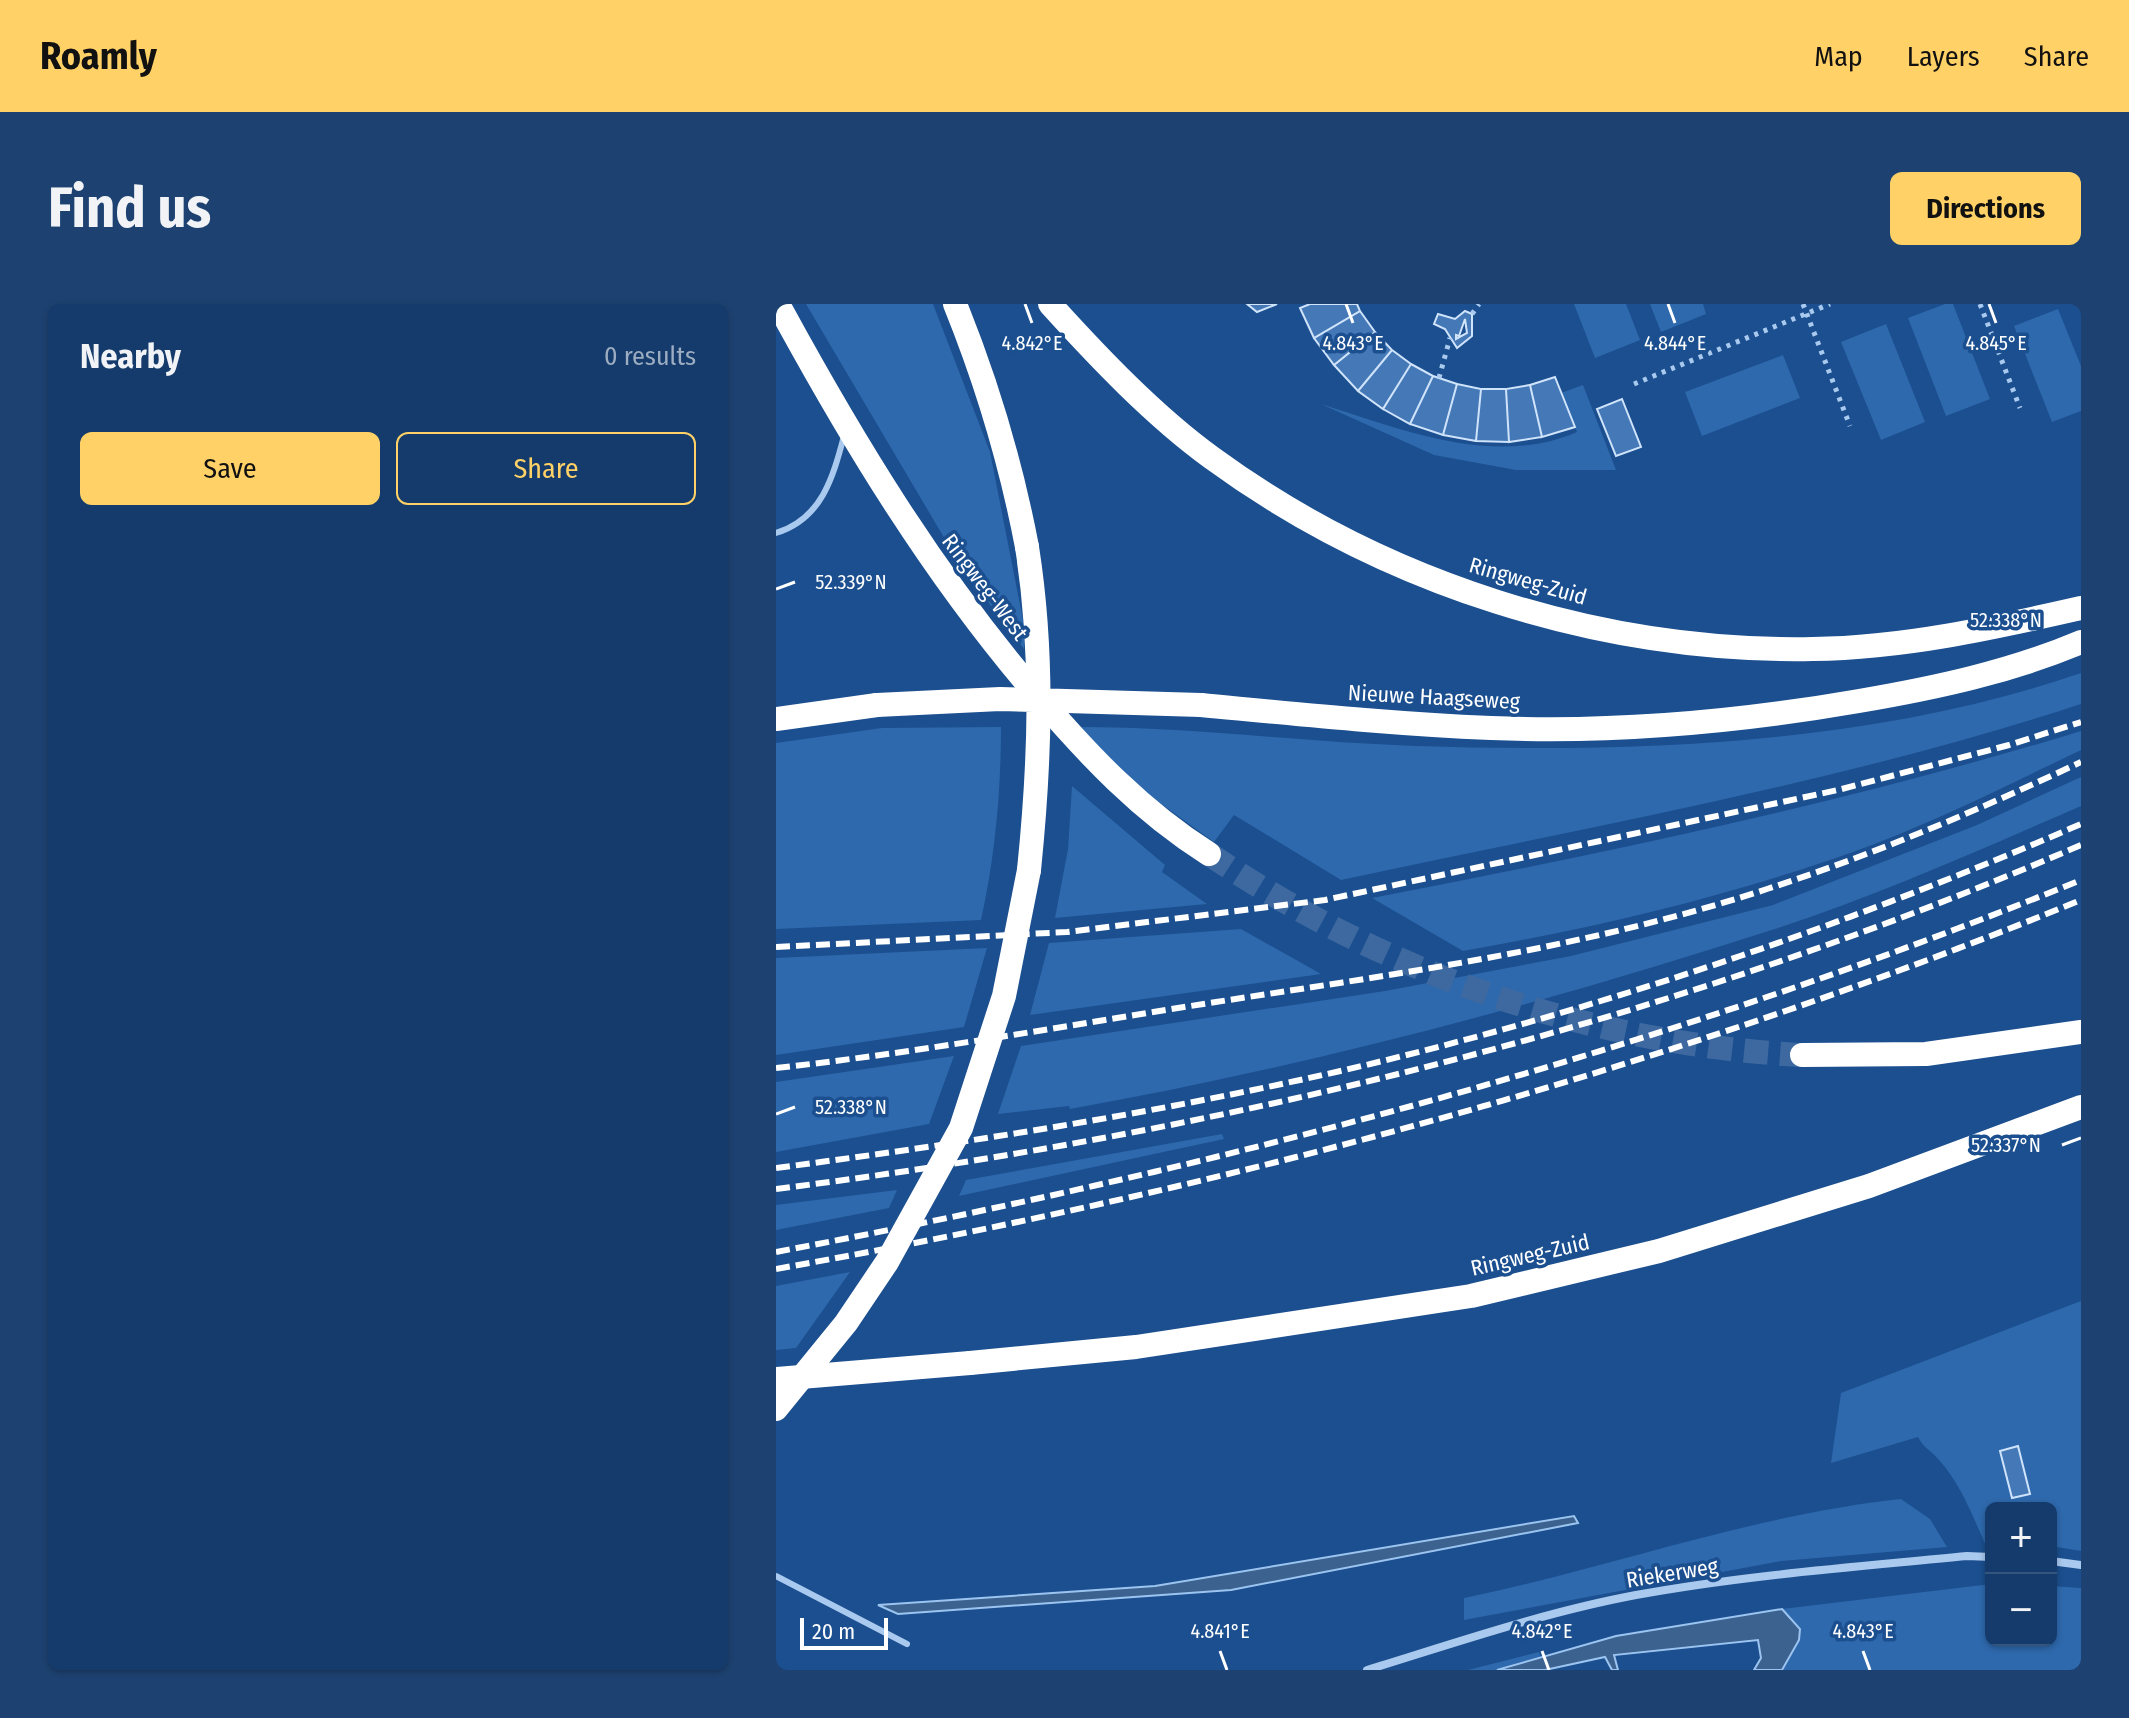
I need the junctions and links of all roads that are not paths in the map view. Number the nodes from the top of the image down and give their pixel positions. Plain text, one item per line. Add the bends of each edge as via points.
1 (778, 304) edge
2 (955, 304) edge
3 (1050, 304) edge
4 (846, 429) junction
5 (776, 533) edge
6 (2081, 608) edge
7 (2081, 642) edge
8 (776, 719) edge
9 (1209, 854) tunnel mouth
10 (2081, 1032) edge
11 (1802, 1055) tunnel mouth
12 (2081, 1107) edge
13 (776, 1379) edge
14 (776, 1409) edge
15 (1985, 1557) edge
16 (2057, 1562) edge
17 (2081, 1565) edge
18 (776, 1576) edge
19 (907, 1644) dead end
20 (1367, 1670) edge

1 - 4 highway, Ringweg-West
2 - 14 highway, bridge via 993,407 1027,547 1039,657 1038,766 1029,870 1004,996 961,1128 887,1262 846,1323
3 - 6 highway, Ringweg-Zuid via 1098,357 1210,457 1301,516 1454,587 1547,617 1708,646 1816,649 1948,636
4 - 5 lane via 829,490 808,513
4 - 9 highway, Ringweg-West via 946,583 1005,658 1112,778
7 - 8 highway, Nieuwe Haagseweg, bridge via 2007,669 1908,693 1673,724 1492,728 1095,699 877,705
10 - 11 highway via 1926,1054
12 - 13 highway, Ringweg-Zuid, bridge via 1869,1186 1659,1251 1471,1296 1136,1347
15 - 20 street, Riekerweg via 1762,1577 1635,1595
16 - 17 street
18 - 19 lane

